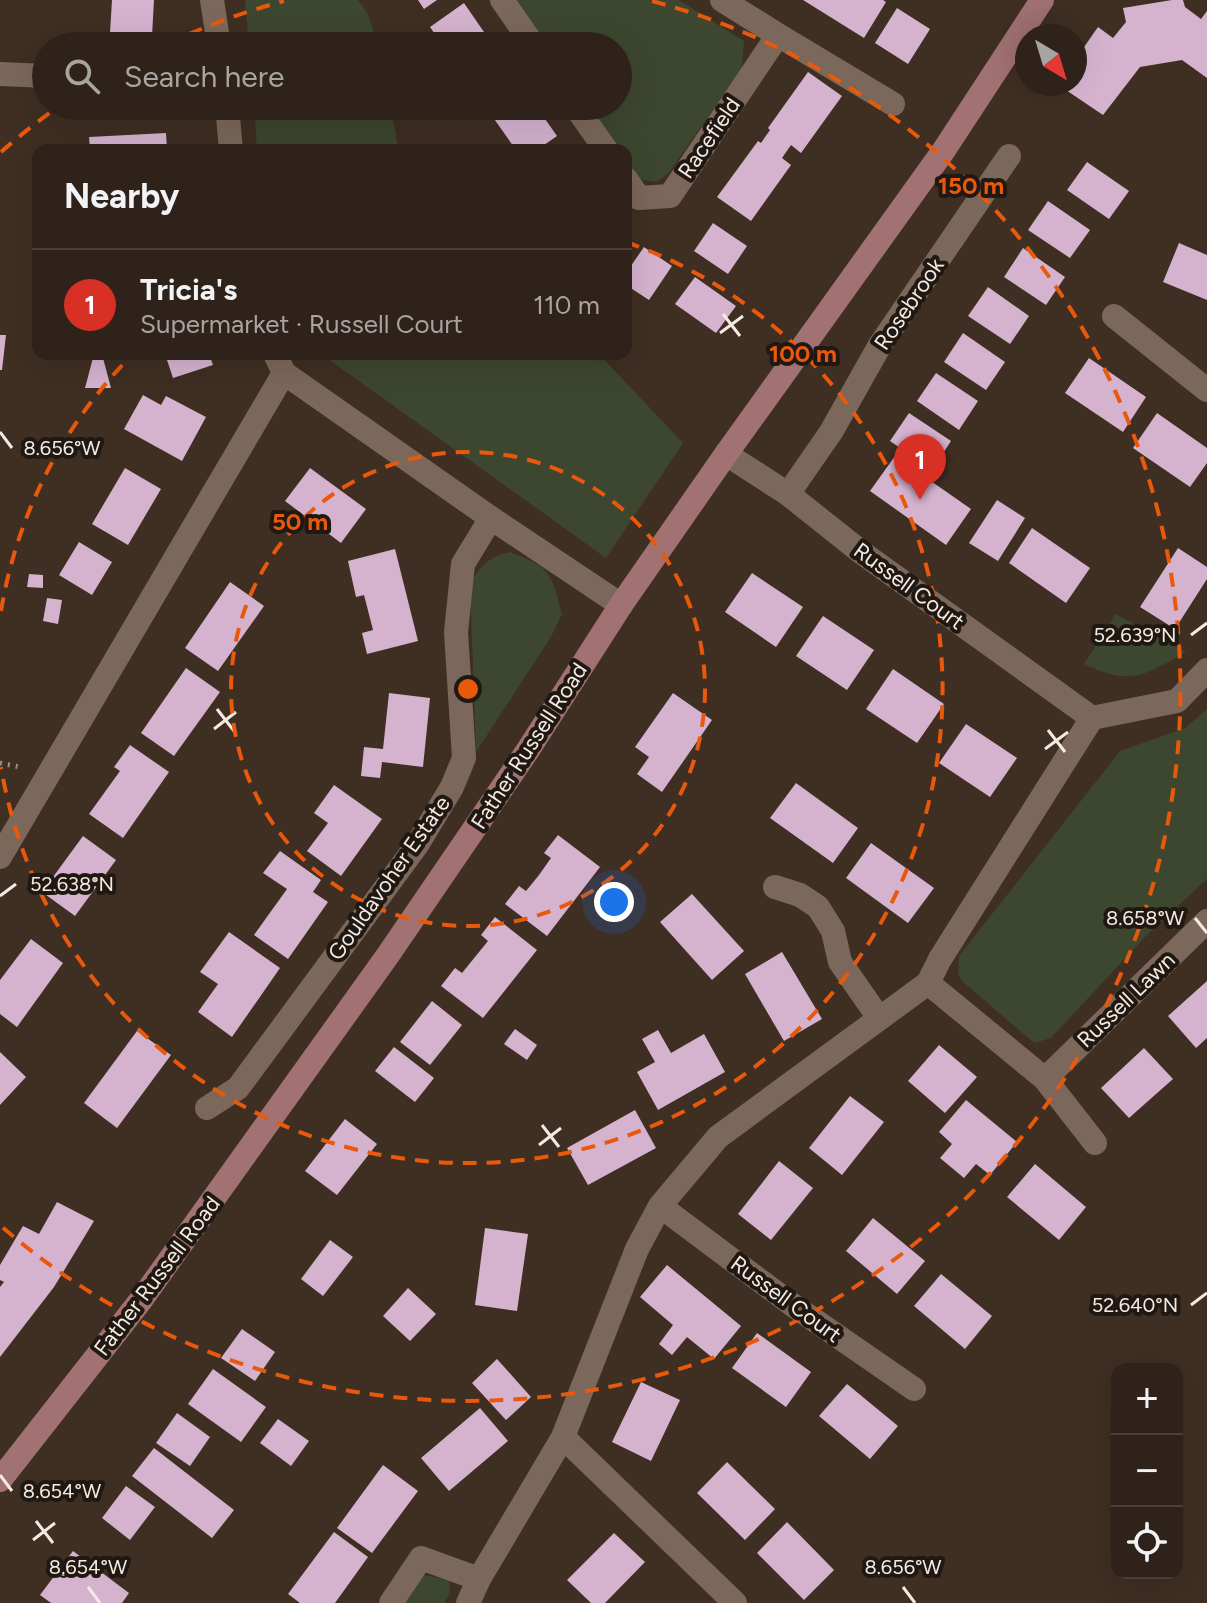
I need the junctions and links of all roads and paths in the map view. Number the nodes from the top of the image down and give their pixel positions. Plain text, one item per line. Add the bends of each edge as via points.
1 (212, 0) edge
2 (502, 0) edge
3 (722, 0) edge
4 (1042, 0) edge
5 (217, 32) edge
6 (524, 32) edge
7 (778, 35) junction
8 (0, 74) edge
9 (32, 75) edge
10 (893, 104) dead end
11 (228, 120) edge
12 (585, 120) edge
13 (230, 144) edge
14 (602, 144) edge
15 (1009, 156) dead end
16 (632, 188) edge
17 (1114, 316) dead end
18 (280, 363) edge
19 (1207, 390) edge
20 (726, 454) junction
21 (788, 494) junction
22 (491, 518) junction
23 (621, 605) junction
24 (1207, 670) edge
25 (1092, 718) junction
26 (0, 857) edge
27 (775, 887) dead end
28 (1207, 921) edge
29 (928, 983) junction
30 (879, 1018) junction
31 (1045, 1079) junction
32 (207, 1108) dead end
33 (1095, 1143) dead end
34 (660, 1206) junction
35 (914, 1389) dead end
36 (563, 1437) junction
37 (0, 1480) edge
38 (479, 1579) junction
39 (391, 1603) edge
40 (468, 1603) edge
41 (735, 1603) edge

1 - 5 street
2 - 6 street
3 - 7 street
4 - 20 street, Father Russell Road via 944,150
7 - 10 street
7 - 16 street, Racefield via 670,196 639,198
8 - 9 street
11 - 13 street
12 - 14 street
15 - 21 street, Rosebrook via 880,345 831,432
17 - 19 street
18 - 22 street
18 - 26 street
20 - 21 street, Russell Court
20 - 23 street, Father Russell Road
21 - 25 street, Russell Court
22 - 23 street
22 - 32 street, Gouldavoher Estate via 463,564 456,632 464,758 452,787 417,845 238,1088
23 - 37 street, Father Russell Road via 388,955 141,1300
24 - 25 street via 1177,701
25 - 29 street
27 - 30 street via 818,907 833,931 840,962
28 - 31 street, Russell Lawn
29 - 30 street
29 - 31 street
30 - 34 street via 718,1137
31 - 33 street
34 - 35 street, Russell Court
34 - 36 street via 637,1249
36 - 38 street
36 - 41 street
38 - 39 street via 421,1558
38 - 40 street

